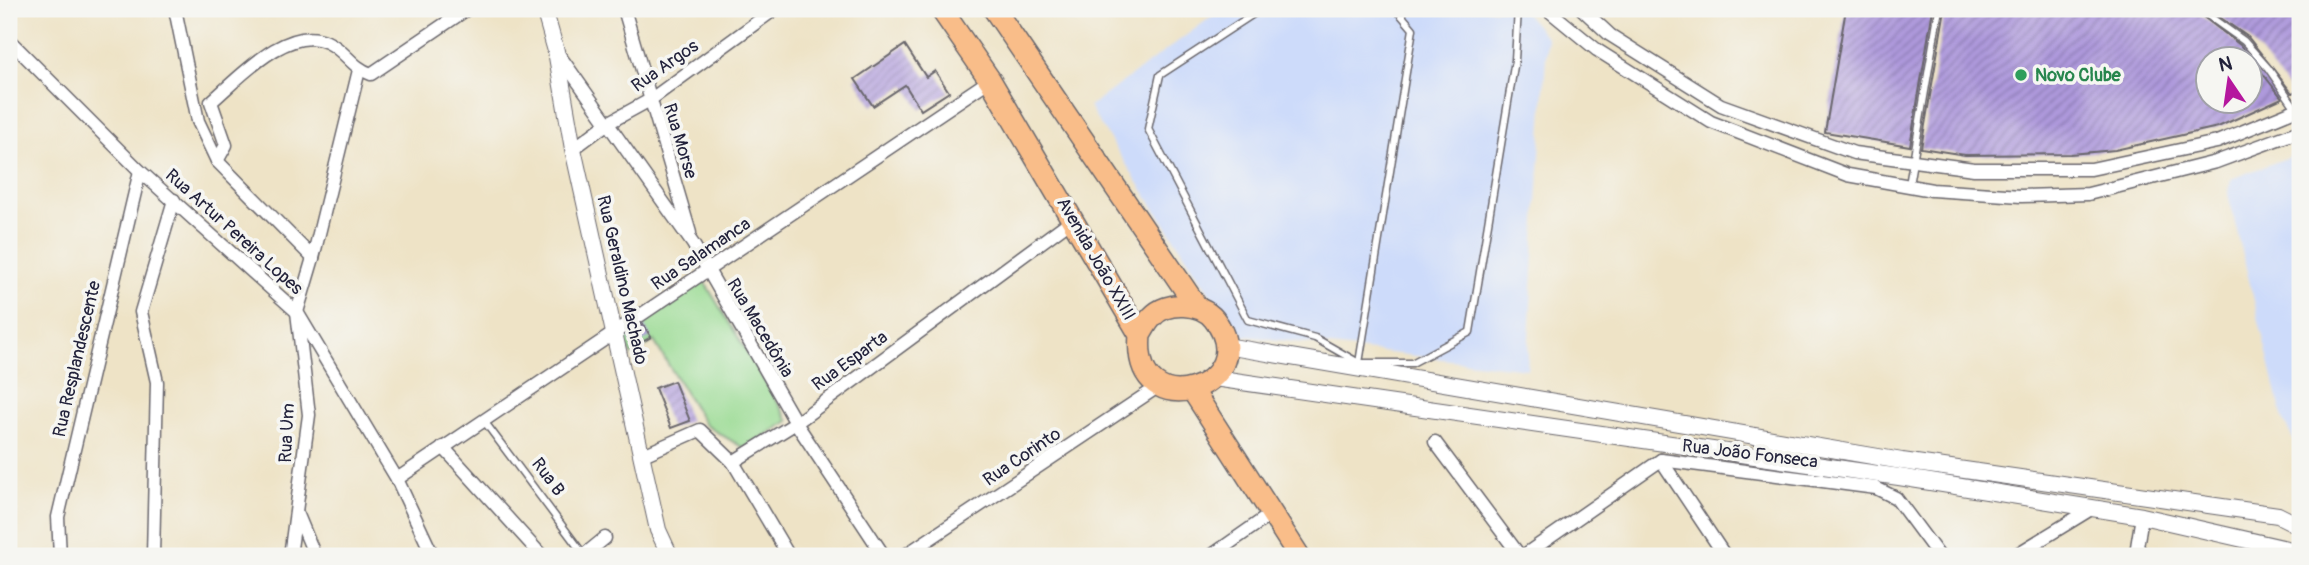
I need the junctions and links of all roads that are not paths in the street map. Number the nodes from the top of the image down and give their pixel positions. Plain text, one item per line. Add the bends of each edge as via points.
1 (175, 9) edge
2 (467, 9) edge
3 (544, 9) edge
4 (624, 9) edge
5 (775, 9) edge
6 (942, 9) edge
7 (994, 9) edge
8 (1261, 9) edge
9 (1396, 9) edge
10 (1518, 9) edge
11 (1547, 9) edge
12 (1582, 9) edge
13 (1939, 9) edge
14 (2199, 9) edge
15 (9, 40) edge
16 (556, 51) junction
17 (359, 70) junction
18 (990, 80) junction
19 (650, 100) junction
20 (1721, 105) junction
21 (2298, 109) edge
22 (1712, 122) junction
23 (608, 123) junction
24 (2300, 131) edge
25 (2217, 142) junction
26 (573, 149) junction
27 (217, 161) junction
28 (1914, 161) junction
29 (2217, 162) junction
30 (141, 170) junction
31 (1909, 185) junction
32 (174, 200) junction
33 (1073, 219) junction
34 (693, 244) junction
35 (313, 258) junction
36 (706, 272) junction
37 (1197, 307) junction
38 (298, 312) junction
39 (614, 334) junction
40 (1140, 335) junction
41 (1226, 346) junction
42 (1359, 363) junction
43 (1214, 378) junction
44 (1159, 386) junction
45 (1193, 391) junction
46 (484, 421) junction
47 (796, 423) junction
48 (1435, 442) dead end
49 (443, 447) junction
50 (641, 456) junction
51 (1661, 460) junction
52 (733, 462) junction
53 (397, 479) junction
54 (2091, 509) junction
55 (298, 514) junction
56 (1272, 514) junction
57 (2142, 516) junction
58 (2300, 526) edge
59 (606, 538) dead end
60 (2300, 552) edge
61 (61, 556) edge
62 (153, 556) edge
63 (290, 556) edge
64 (315, 556) edge
65 (433, 556) edge
66 (541, 556) edge
67 (584, 556) edge
68 (670, 556) edge
69 (789, 556) edge
70 (884, 556) edge
71 (904, 556) edge
72 (1211, 556) edge
73 (1298, 556) edge
74 (1521, 556) edge
75 (1725, 556) edge
76 (1939, 556) edge
77 (2014, 556) edge
78 (2144, 556) edge

1 - 27 street via 198,121
2 - 17 street via 372,74
3 - 16 street, Rua Geraldino Machado
4 - 19 street, Rua Morse
5 - 19 street, Rua Argos
6 - 18 main road, Avenida João XXIII
7 - 37 main road
8 - 42 lane via 1160,75 1148,129 1248,320 1315,338
9 - 42 lane via 1413,29
10 - 42 lane via 1515,60 1470,332 1412,363
11 - 22 street via 1597,50
12 - 20 street via 1610,35
13 - 28 lane
14 - 21 lane via 2244,41
15 - 30 street, Rua Artur Pereira Lopes
16 - 23 street, Rua Macedônia
16 - 26 street, Rua Geraldino Machado
17 - 27 street via 327,41 298,38 275,48 211,102 226,145
17 - 35 street
18 - 33 main road, Avenida João XXIII
18 - 36 street, Rua Salamanca
19 - 23 street, Rua Argos
19 - 34 street, Rua Morse
20 - 22 street
20 - 28 street via 1854,153
21 - 25 street
22 - 31 street via 1849,175
23 - 26 street, Rua Argos
23 - 34 street, Rua Macedônia
24 - 29 street
25 - 28 street via 2091,169 1974,169
25 - 29 street
26 - 39 street, Rua Geraldino Machado
27 - 35 street
28 - 31 lane
29 - 31 street via 2088,194 2021,196
30 - 32 street, Rua Artur Pereira Lopes
30 - 61 street, Rua Resplandescente via 58,517
32 - 38 street, Rua Artur Pereira Lopes
32 - 62 street via 141,313 158,382
33 - 40 main road, Avenida João XXIII
33 - 47 street, Rua Esparta
34 - 36 street, Rua Macedônia
35 - 38 street
36 - 39 street, Rua Salamanca
36 - 47 street, Rua Macedônia
37 - 40 main road via 1174,305 1153,315
37 - 41 main road via 1222,330
38 - 53 street, Rua Artur Pereira Lopes
38 - 55 street, Rua Um via 309,415
39 - 46 street, Rua Salamanca
39 - 50 street, Rua Geraldino Machado
40 - 44 main road, Avenida João XXIII via 1138,354 1145,373
41 - 43 main road via 1224,362
41 - 58 street via 1902,461 2278,514
43 - 45 main road
43 - 54 street
44 - 45 main road
44 - 71 street, Rua Corinto
45 - 56 main road
46 - 49 street, Rua Salamanca
46 - 67 lane, Rua B
47 - 52 street, Rua Esparta
47 - 70 street, Rua Macedônia
48 - 74 street
49 - 53 street, Rua Salamanca
49 - 66 street
50 - 52 street via 700,430
50 - 68 street, Rua Geraldino Machado via 658,530
51 - 74 street, Rua João Fonseca
51 - 75 street
51 - 76 street, Rua João Fonseca via 1876,488 1896,498
52 - 69 street
53 - 65 street, Rua Artur Pereira Lopes
54 - 57 street
54 - 77 street
55 - 63 street, Rua Um
55 - 64 street
56 - 72 street
56 - 73 main road
57 - 60 street
57 - 78 street via 2137,547
59 - 67 street

